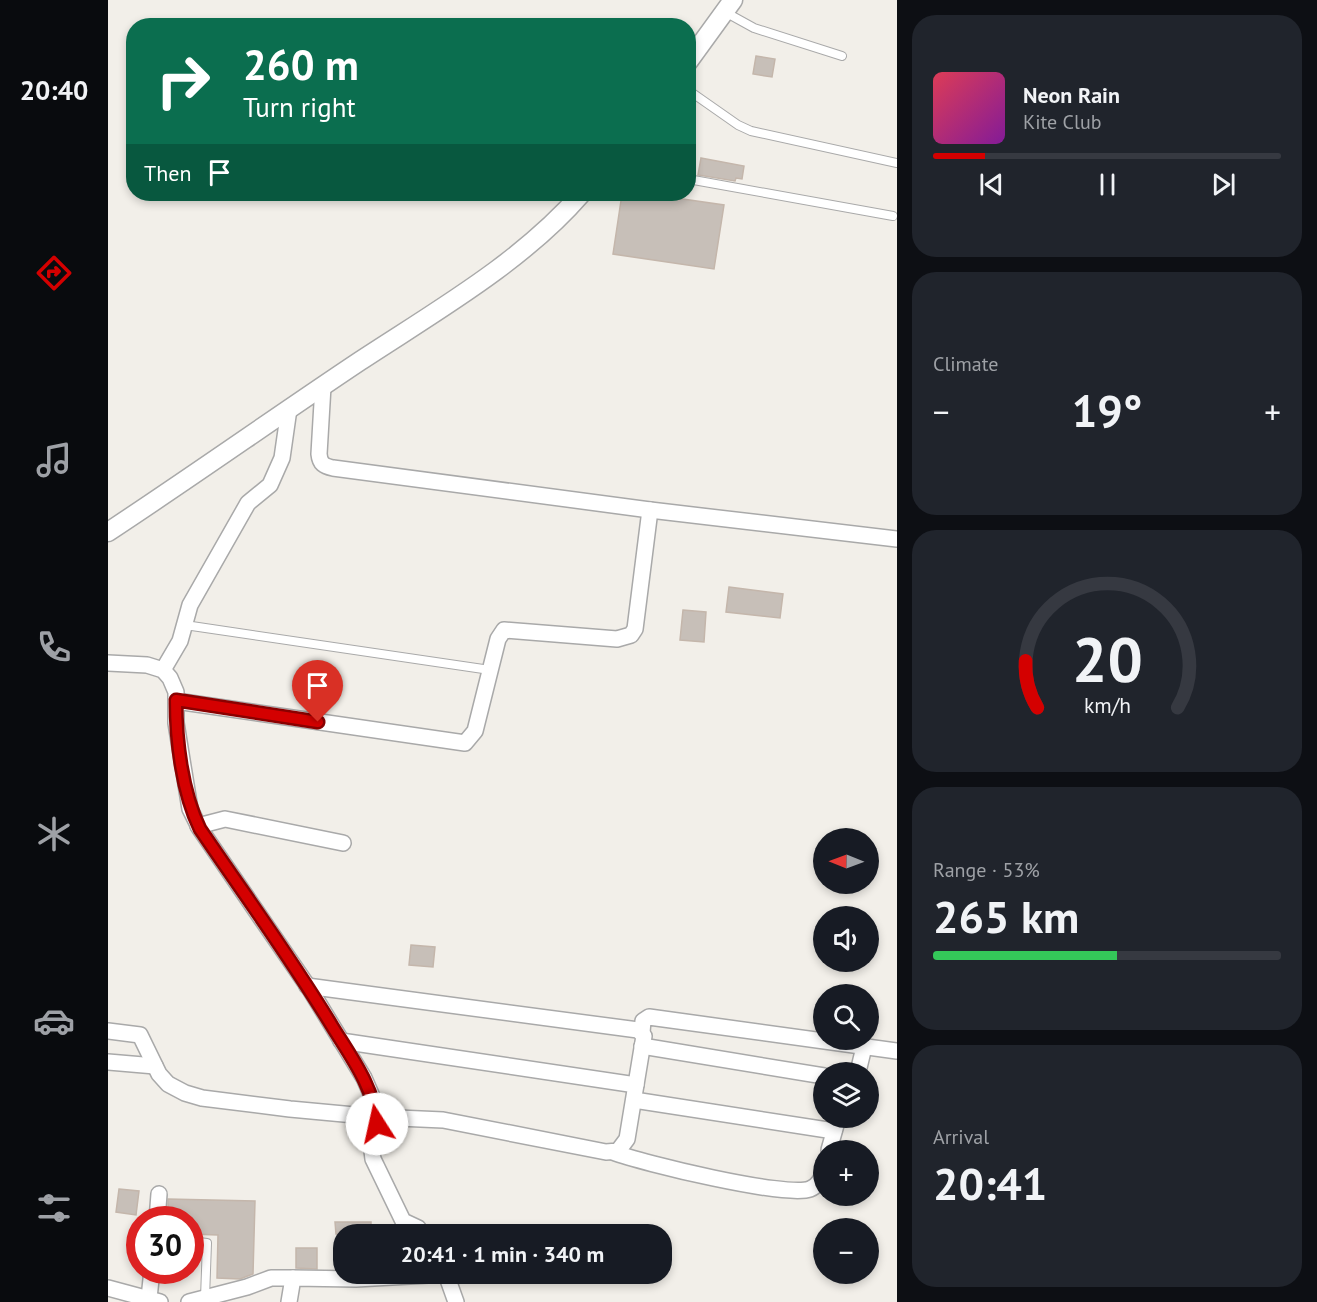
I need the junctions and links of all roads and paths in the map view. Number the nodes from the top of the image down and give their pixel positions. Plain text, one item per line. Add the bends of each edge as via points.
1 (729, 6) edge
2 (696, 51) edge
3 (842, 56) dead end
4 (696, 96) edge
5 (897, 163) edge
6 (696, 180) edge
7 (574, 201) edge
8 (893, 216) dead end
9 (323, 386) junction
10 (289, 409) junction
11 (650, 510) junction
12 (108, 532) edge
13 (897, 539) edge
14 (185, 625) junction
15 (108, 663) edge
16 (162, 670) junction
17 (490, 670) junction
18 (176, 700) junction
19 (198, 826) junction
20 (343, 843) dead end
21 (307, 986) junction
22 (108, 1031) edge
23 (642, 1039) junction
24 (813, 1040) edge
25 (341, 1041) junction
26 (879, 1049) edge
27 (897, 1051) edge
28 (108, 1062) edge
29 (155, 1066) junction
30 (813, 1074) edge
31 (635, 1093) junction
32 (376, 1117) junction
33 (813, 1120) edge
34 (613, 1152) junction
35 (813, 1188) edge
36 (159, 1194) dead end
37 (158, 1206) edge
38 (409, 1224) edge
39 (204, 1243) edge
40 (293, 1278) junction
41 (333, 1279) edge
42 (153, 1284) edge
43 (450, 1284) edge
44 (108, 1288) edge
45 (205, 1298) junction
46 (224, 1298) edge
47 (155, 1300) edge
48 (189, 1302) edge
49 (289, 1302) edge
50 (457, 1302) edge

1 - 2 street
1 - 3 lane via 754,28
4 - 5 lane via 751,131
6 - 8 lane
7 - 9 street via 546,230 469,290
9 - 10 street
9 - 11 street via 319,454 324,466
10 - 12 street
10 - 14 street via 282,458 270,485 248,503 190,605
11 - 13 street
11 - 17 street via 635,629 631,635 617,639 504,630
14 - 16 street
14 - 17 lane
15 - 16 street via 147,664
16 - 18 street via 170,678
17 - 18 street via 475,731 460,744
18 - 19 street via 187,793
19 - 20 street via 225,819
19 - 21 street
21 - 23 street
21 - 25 street
22 - 29 street via 140,1035
23 - 24 street via 644,1021 649,1017
23 - 30 street
23 - 31 street
25 - 31 street
25 - 32 street via 371,1094
26 - 27 street
28 - 29 street
29 - 32 street via 168,1084 202,1098
31 - 33 street
31 - 34 street via 627,1140
32 - 34 street via 443,1120
32 - 38 street via 371,1143 373,1159 403,1221
34 - 35 street via 766,1188
36 - 37 street
39 - 45 lane
40 - 41 street
40 - 46 street via 271,1278
40 - 49 street
42 - 47 street
43 - 50 street
44 - 47 street
45 - 46 street
45 - 48 street

